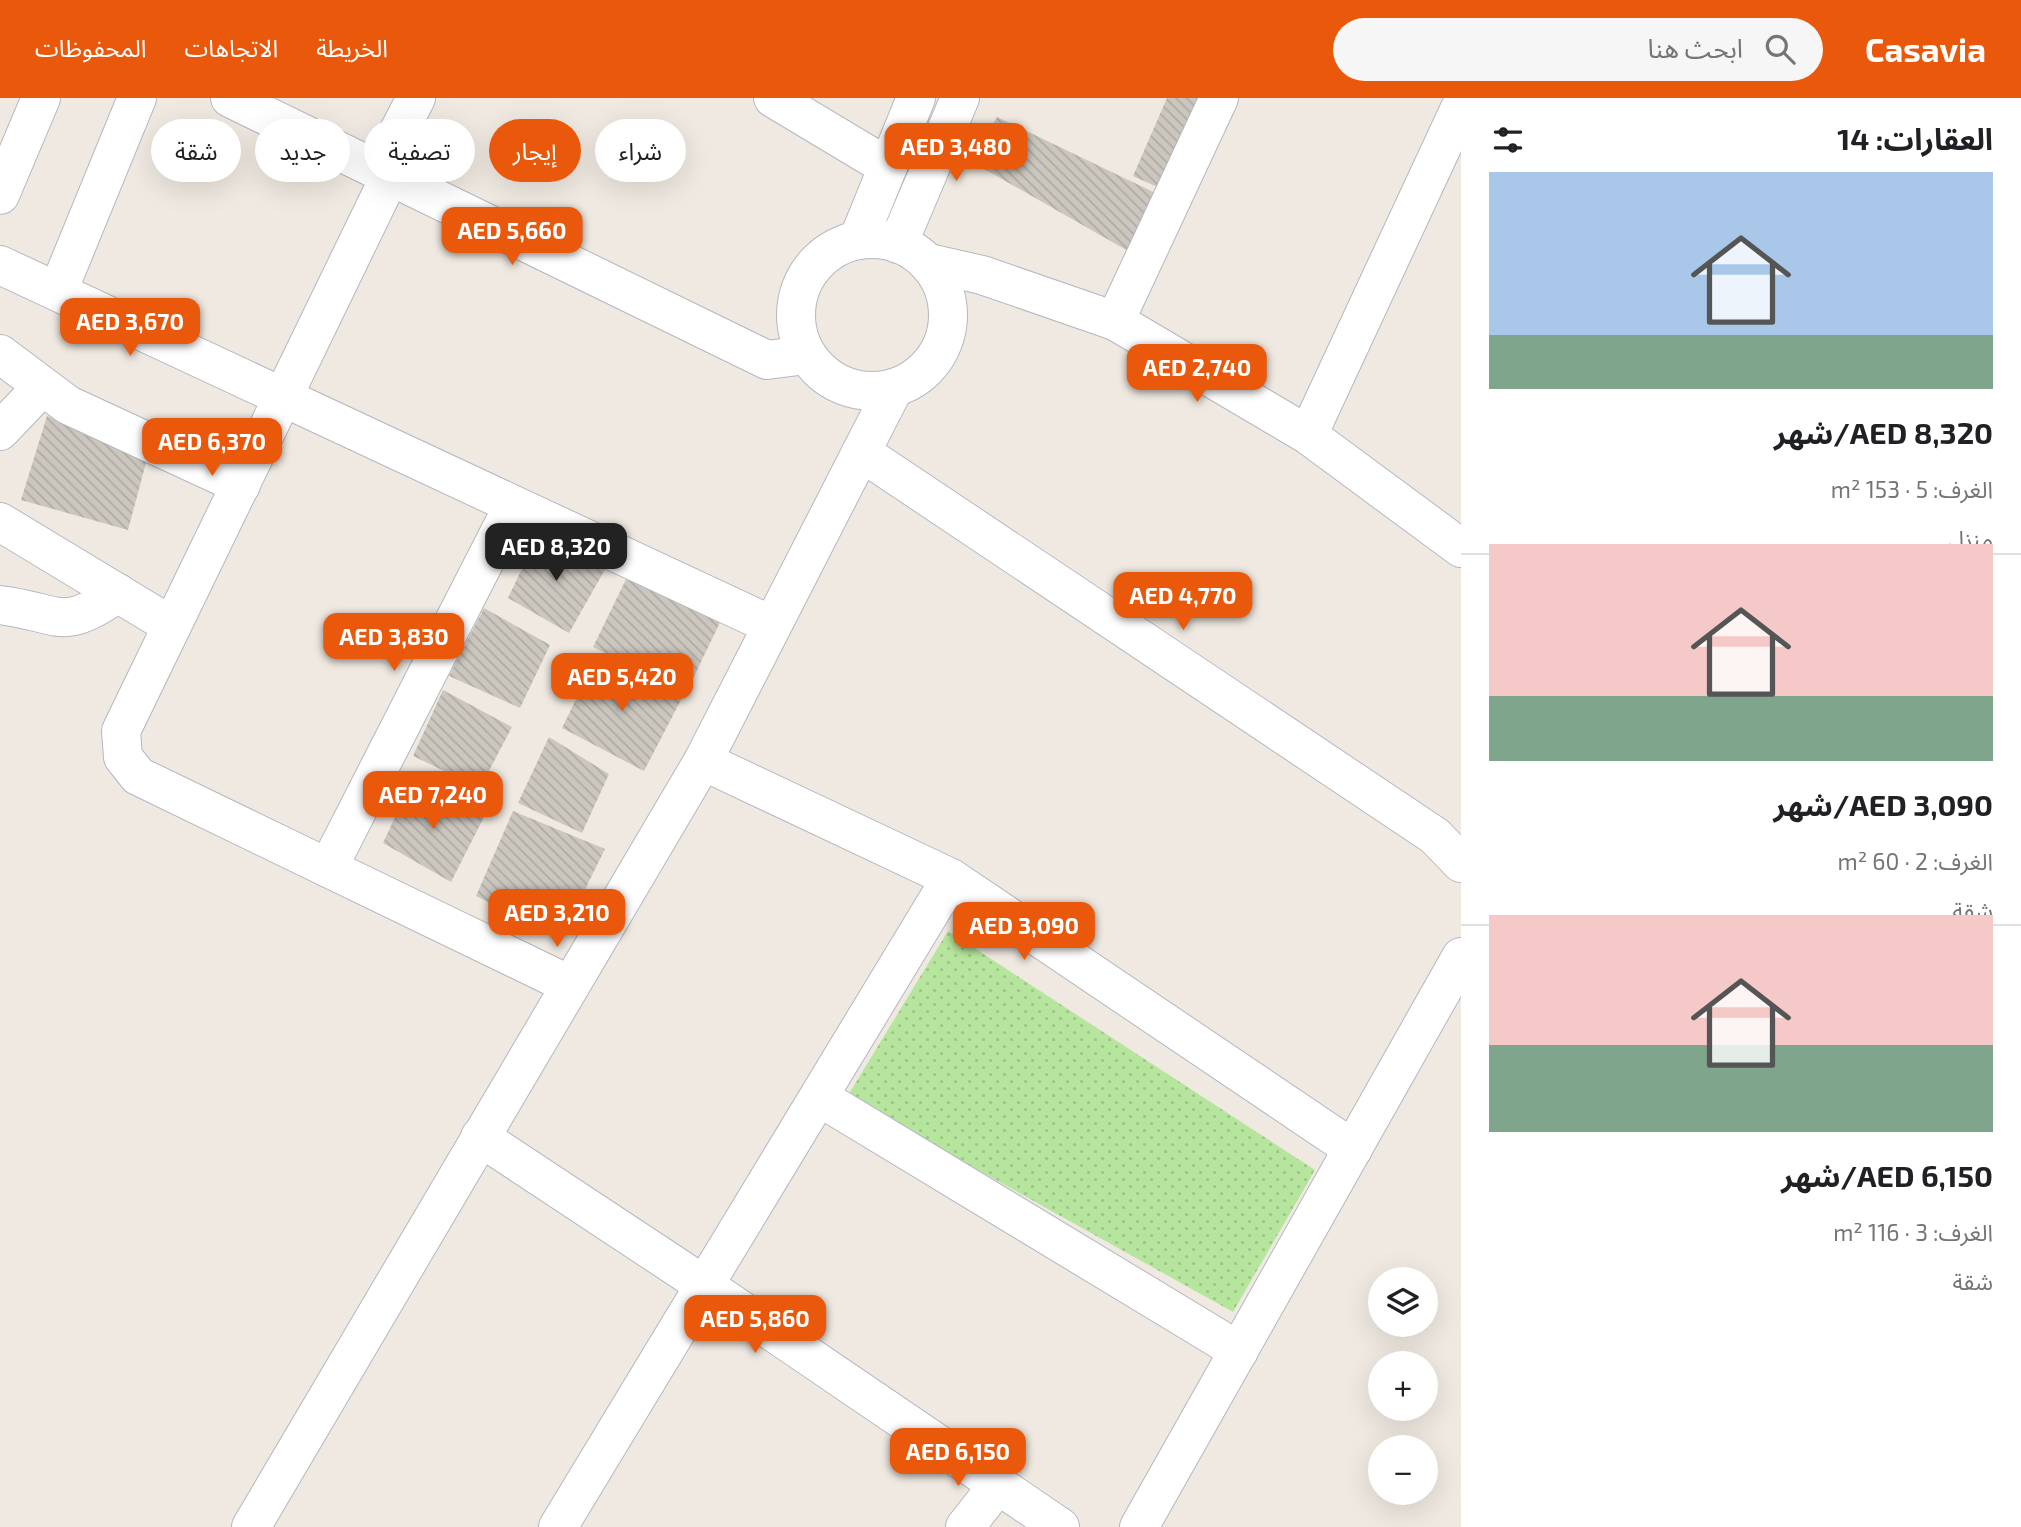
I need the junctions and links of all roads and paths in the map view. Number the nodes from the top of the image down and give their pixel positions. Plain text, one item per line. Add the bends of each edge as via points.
1 (41, 98) edge
2 (137, 98) edge
3 (230, 98) edge
4 (416, 98) edge
5 (773, 98) edge
6 (916, 98) edge
7 (960, 98) edge
8 (1219, 98) edge
9 (1461, 106) edge
10 (407, 119) edge
11 (1451, 153) edge
12 (364, 162) edge
13 (888, 167) junction
14 (381, 182) edge
15 (405, 182) edge
16 (0, 195) edge
17 (858, 240) junction
18 (913, 253) junction
19 (0, 265) edge
20 (58, 291) junction
21 (1115, 321) junction
22 (0, 354) edge
23 (806, 355) junction
24 (42, 387) junction
25 (894, 388) junction
26 (284, 397) junction
27 (0, 431) edge
28 (1308, 435) junction
29 (861, 452) junction
30 (242, 485) junction
31 (513, 506) junction
32 (0, 522) edge
33 (1461, 548) edge
34 (118, 593) junction
35 (0, 605) edge
36 (771, 625) junction
37 (172, 626) junction
38 (703, 761) junction
39 (1461, 863) edge
40 (328, 868) junction
41 (951, 878) junction
42 (1461, 957) edge
43 (570, 985) junction
44 (819, 1097) junction
45 (480, 1137) junction
46 (1353, 1149) junction
47 (704, 1285) junction
48 (1239, 1351) junction
49 (998, 1485) junction
50 (251, 1527) edge
51 (558, 1527) edge
52 (965, 1527) edge
53 (1060, 1527) edge
54 (1139, 1527) edge

1 - 16 street
2 - 20 street
3 - 12 street
4 - 10 street
5 - 13 street
6 - 13 street
7 - 18 street
8 - 21 street
9 - 11 street
11 - 28 street
13 - 17 street
14 - 26 street
15 - 23 street via 767,360
17 - 18 street via 884,239
17 - 23 street via 835,248 816,263 802,284 795,307 797,332
18 - 21 street
18 - 25 street via 943,285 949,310 947,335 935,359 917,377
19 - 20 street
20 - 26 street
21 - 28 street
22 - 24 street
23 - 25 street via 823,374 844,386 869,391
24 - 27 street
24 - 30 street via 68,405
25 - 29 street
26 - 30 street
26 - 31 street
28 - 33 street
29 - 36 street
29 - 39 street via 1435,836
30 - 37 street
31 - 36 street
31 - 40 street
32 - 34 street
34 - 35 street via 74,618
34 - 37 street
36 - 38 street
37 - 40 street via 121,731 123,757 138,776
38 - 41 street
38 - 43 street
40 - 43 street
41 - 44 street
41 - 46 street
42 - 46 street
43 - 45 street
44 - 47 street
44 - 48 street
45 - 47 street
45 - 50 street
46 - 48 street
47 - 49 street
47 - 51 street
48 - 54 street
49 - 52 street
49 - 53 street

